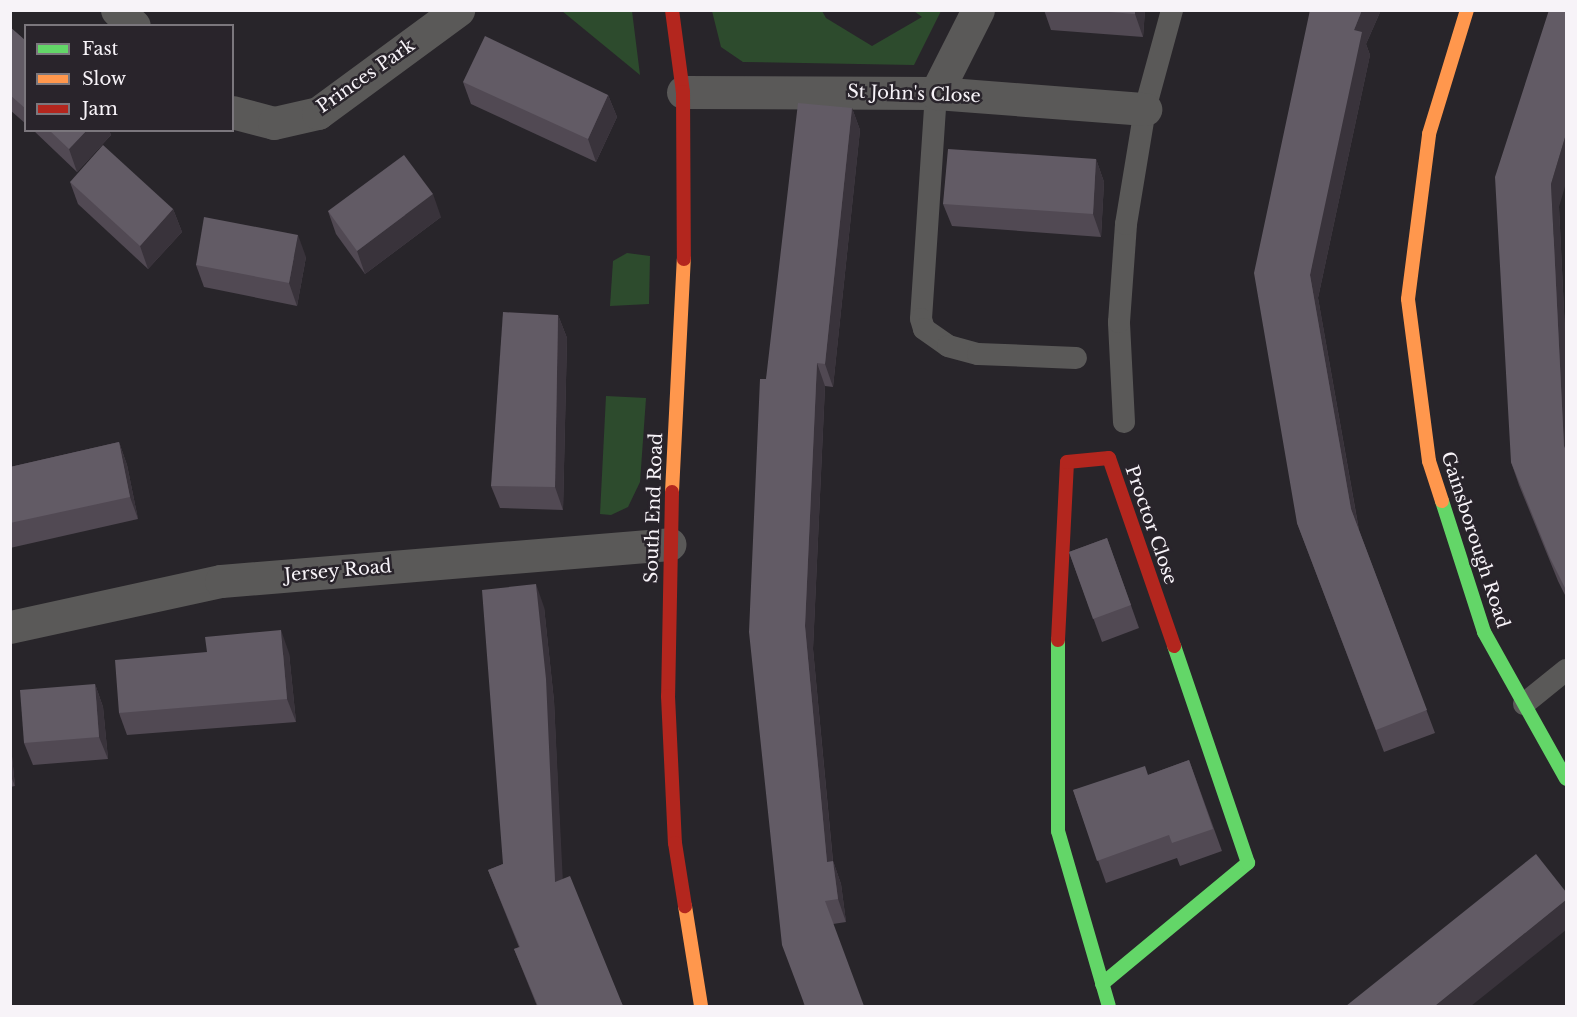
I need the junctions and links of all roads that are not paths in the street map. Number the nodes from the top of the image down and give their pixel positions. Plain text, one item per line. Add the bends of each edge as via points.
1 (117, 10) edge
2 (458, 10) edge
3 (672, 10) edge
4 (978, 10) edge
5 (1172, 10) edge
6 (1467, 10) edge
7 (132, 24) edge
8 (684, 92) junction
9 (936, 93) junction
10 (1145, 109) junction
11 (234, 113) edge
12 (1077, 358) dead end
13 (1124, 422) dead end
14 (669, 544) junction
15 (10, 627) edge
16 (1566, 670) edge
17 (1524, 704) junction
18 (1566, 779) edge
19 (1102, 984) junction
20 (701, 1006) edge
21 (1109, 1006) edge

1 - 7 street
2 - 11 street, Princes Park via 318,113 274,123
3 - 8 street, South End Road
4 - 9 street
5 - 10 lane
6 - 17 street, Gainsborough Road via 1429,134 1408,299 1429,461 1484,632
8 - 9 street, St John's Close
8 - 14 street, South End Road via 686,216
9 - 10 street, St John's Close
9 - 12 lane via 922,307 924,329 948,346 978,354
10 - 13 lane via 1123,257 1119,322
14 - 15 street, Jersey Road via 221,581
14 - 20 street, South End Road via 668,696 675,843
16 - 17 lane
17 - 18 street, Gainsborough Road
19 - 19 street, Proctor Close via 1058,831 1058,582 1067,462 1109,458 1248,863
19 - 21 street, Proctor Close

